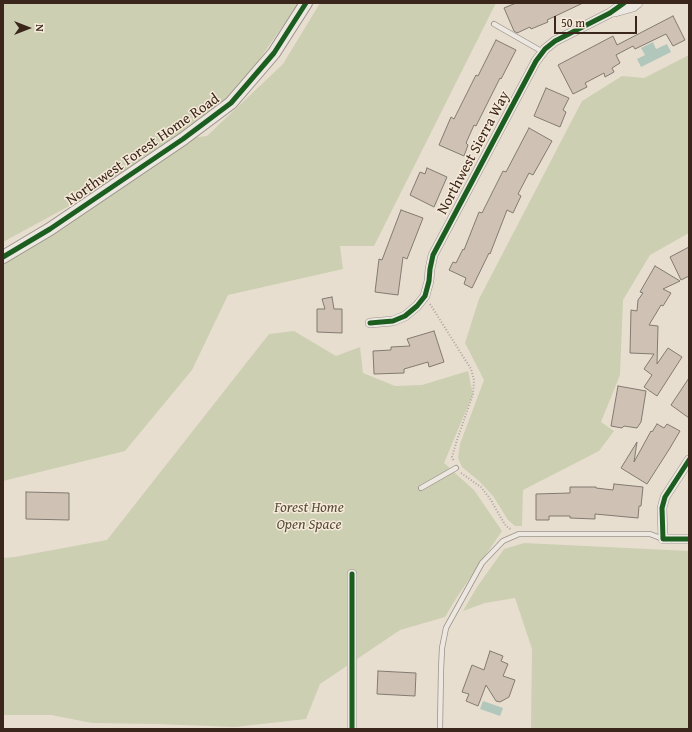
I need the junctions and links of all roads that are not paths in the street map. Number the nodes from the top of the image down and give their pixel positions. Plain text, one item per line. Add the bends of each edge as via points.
1 (306, 3) edge
2 (624, 3) edge
3 (638, 3) edge
4 (610, 13) junction
5 (494, 24) dead end
6 (543, 52) junction
7 (3, 257) edge
8 (370, 323) dead end
9 (689, 460) edge
10 (456, 468) road end
11 (421, 488) dead end
12 (664, 539) junction
13 (689, 539) edge
14 (352, 574) dead end
15 (352, 729) edge
16 (440, 729) edge

1 - 7 street, Northwest Forest Home Road via 274,53 232,102 183,139 50,229
2 - 4 street, Northwest Sierra Way
3 - 4 street, Northwest Sierra Way via 634,7
4 - 6 street, Northwest Sierra Way via 555,41
5 - 6 lane
6 - 8 street, Northwest Sierra Way via 433,255 425,296 406,316 393,322
9 - 12 street via 665,497 662,508
10 - 11 lane
12 - 13 street
12 - 16 lane via 650,534 519,534 503,541 482,563 446,628 442,648
14 - 15 street

